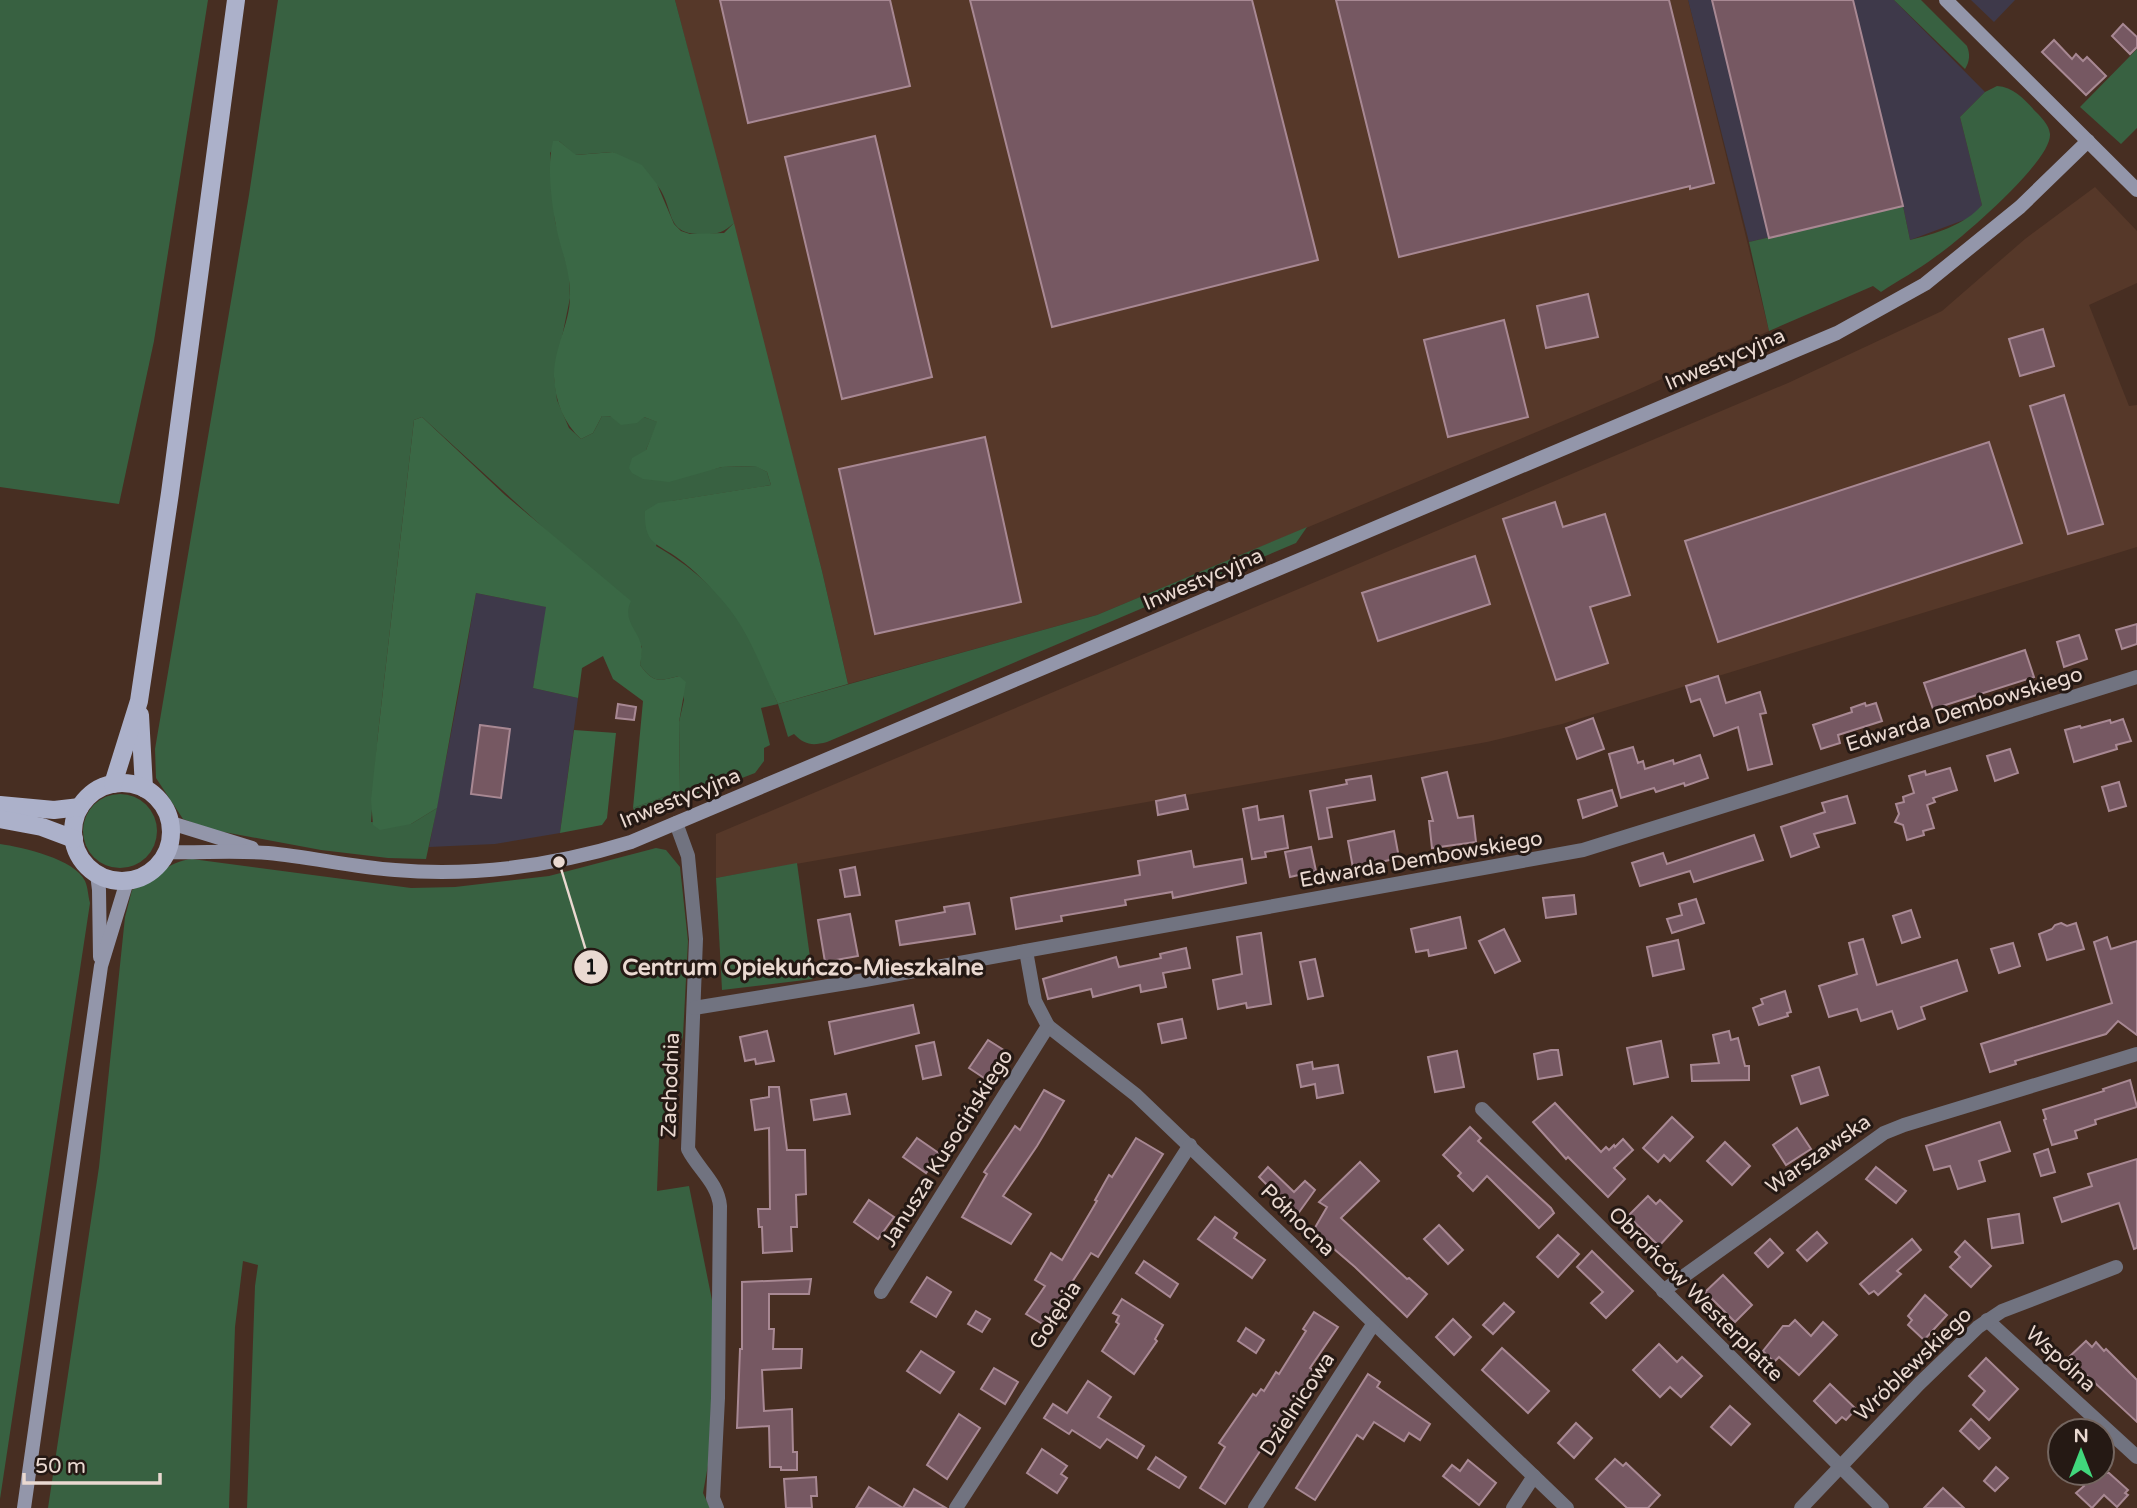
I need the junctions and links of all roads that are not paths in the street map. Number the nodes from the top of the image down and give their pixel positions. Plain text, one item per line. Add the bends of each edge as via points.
1 (236, 0) edge
2 (1946, 0) edge
3 (2088, 141) junction
4 (2137, 190) edge
5 (2137, 677) edge
6 (139, 701) junction
7 (113, 784) junction
8 (144, 788) junction
9 (0, 805) edge
10 (80, 807) junction
11 (0, 819) edge
12 (676, 823) junction
13 (171, 824) junction
14 (74, 839) junction
15 (167, 852) junction
16 (267, 853) junction
17 (97, 874) junction
18 (127, 881) junction
19 (1026, 951) junction
20 (101, 966) junction
21 (695, 1008) junction
22 (1048, 1026) junction
23 (2137, 1054) edge
24 (1482, 1109) dead end
25 (1190, 1145) junction
26 (2116, 1267) dead end
27 (1663, 1291) junction
28 (881, 1292) dead end
29 (1987, 1320) junction
30 (1374, 1323) junction
31 (2137, 1457) edge
32 (1840, 1468) junction
33 (1534, 1476) junction
34 (24, 1508) edge
35 (717, 1508) edge
36 (956, 1508) edge
37 (1255, 1508) edge
38 (1513, 1508) edge
39 (1567, 1508) edge
40 (1801, 1508) edge
41 (1882, 1508) edge

1 - 6 main road
2 - 3 street
3 - 4 street
3 - 12 street, Inwestycyjna via 2020,207 1935,277 1837,334
5 - 19 street, Edwarda Dembowskiego via 1583,850
6 - 7 main road
6 - 8 main road
7 - 8 main road
7 - 10 main road via 94,792
8 - 13 main road via 162,803
9 - 10 main road via 43,810
10 - 14 main road
11 - 14 main road
12 - 16 street, Inwestycyjna via 581,857 472,872 395,870
12 - 21 street, Zachodnia via 688,856 696,939
13 - 15 main road
13 - 16 street, Inwestycyjna
14 - 17 main road via 82,859
15 - 16 street, Inwestycyjna
15 - 18 main road via 147,875
17 - 18 main road
17 - 20 street
18 - 20 street
19 - 21 street, Edwarda Dembowskiego
19 - 22 street, Północna via 1035,1001
20 - 34 street
21 - 35 street, Zachodnia via 688,1149 716,1190 720,1206 713,1499
22 - 25 street, Północna via 1136,1095
22 - 28 street, Janusza Kusocińskiego
23 - 27 street, Warszawska via 1884,1133
24 - 27 street, Obrońców Westerplatte
25 - 30 street, Północna
25 - 36 street, Gołębia
26 - 29 street, Wróblewskiego
27 - 32 street, Obrońców Westerplatte
29 - 31 street, Wspólna
29 - 32 street, Wróblewskiego
30 - 33 street, Północna
30 - 37 street, Dzielnicowa
32 - 40 street, Wróblewskiego
32 - 41 street, Obrońców Westerplatte
33 - 38 street
33 - 39 street, Północna

